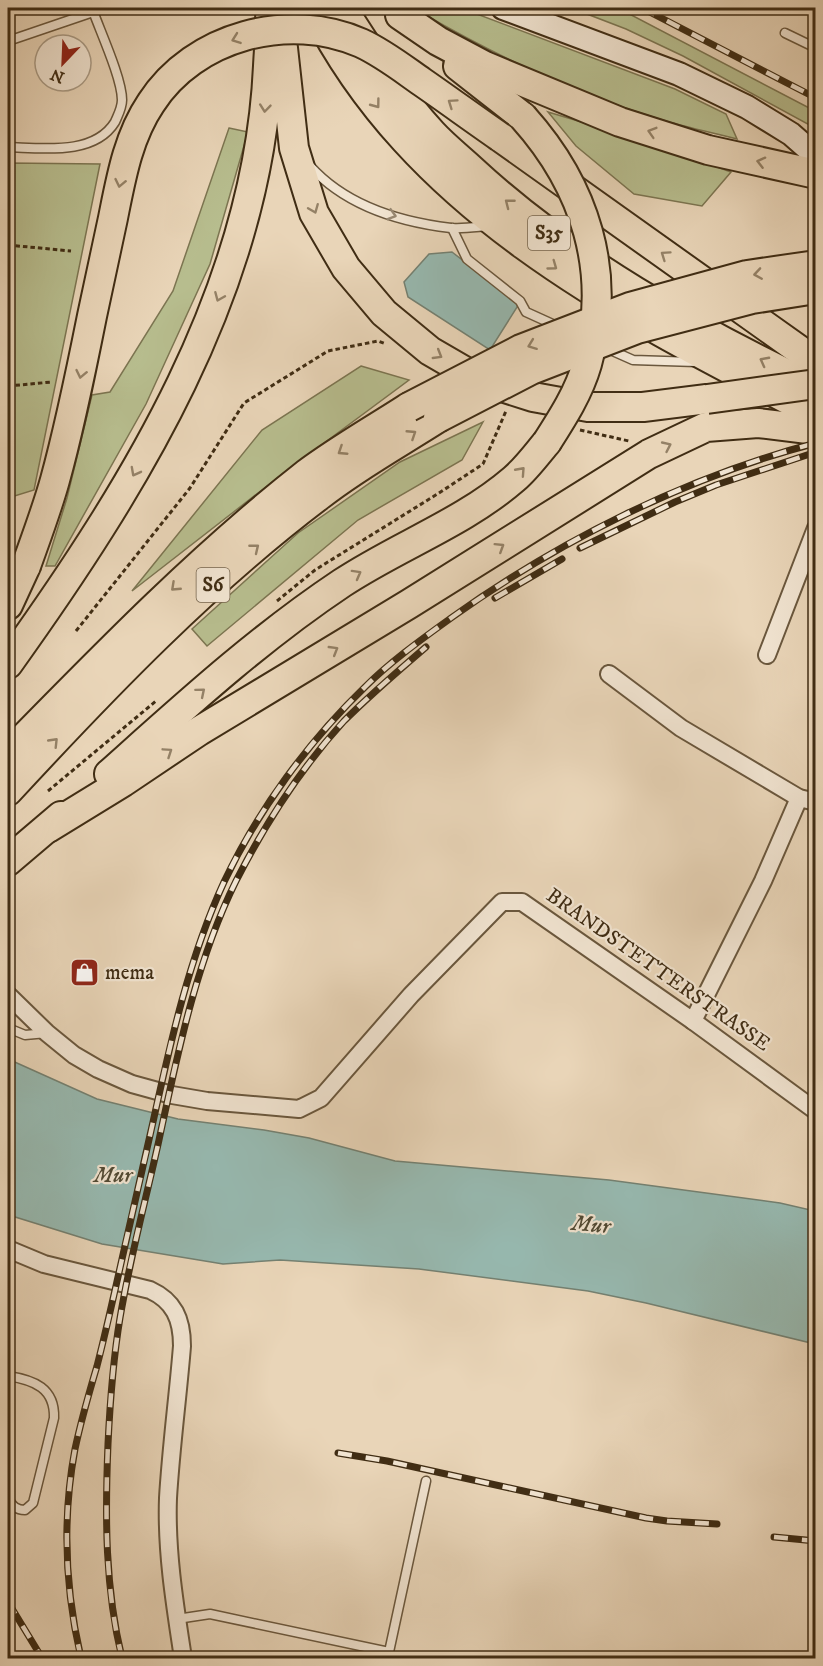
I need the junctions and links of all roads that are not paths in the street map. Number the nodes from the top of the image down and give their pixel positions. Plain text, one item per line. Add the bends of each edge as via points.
1 (105, 8) edge
2 (270, 8) edge
3 (280, 8) edge
4 (314, 8) edge
5 (342, 8) edge
6 (503, 8) edge
7 (94, 9) edge
8 (396, 11) edge
9 (8, 28) edge
10 (785, 33) dead end
11 (816, 48) edge
12 (8, 147) edge
13 (294, 148) junction
14 (816, 156) edge
15 (816, 174) edge
16 (498, 226) junction
17 (452, 228) junction
18 (816, 265) edge
19 (816, 289) edge
20 (816, 362) edge
21 (717, 363) junction
22 (816, 386) edge
23 (816, 414) edge
24 (816, 430) edge
25 (816, 528) edge
26 (8, 605) edge
27 (767, 655) dead end
28 (8, 664) edge
29 (609, 674) dead end
30 (8, 754) edge
31 (10, 788) edge
32 (799, 798) junction
33 (816, 802) edge
34 (48, 828) junction
35 (8, 861) edge
36 (8, 996) edge
37 (693, 1020) junction
38 (8, 1028) edge
39 (47, 1033) junction
40 (816, 1111) edge
41 (8, 1249) edge
42 (8, 1376) edge
43 (426, 1481) dead end
44 (8, 1499) edge
45 (177, 1619) junction
46 (183, 1659) edge

1 - 7 lane
2 -> 28 highway via 266,106 254,182 226,279 183,381 129,482 67,581
3 - 13 highway
4 -> 16 highway, S35 via 342,57 387,117 447,183
22 -> 5 highway, S35 via 686,321 579,255 504,200 432,133 377,63
6 - 14 street via 679,74 747,106 791,134
7 - 9 lane via 11,40
7 - 12 lane via 122,100 109,131 80,146
15 -> 8 highway via 708,150 620,122 485,66 438,41
34 -> 8 highway, bridge via 281,625 345,581 474,508 515,478 548,442 587,365 594,334 596,281 587,226 562,167 523,117 434,48
10 - 11 lane
13 -> 17 lane via 322,179 345,196 390,215
13 -> 22 highway, bridge via 314,213 346,268 384,313 430,351 480,380 533,397 588,407 643,407
16 - 17 lane
16 -> 21 highway, S35 via 567,276
17 - 21 lane via 467,260 520,301 526,312 633,360
18 -> 30 highway, S6, bridge via 747,275 630,307 521,349 409,407 308,473 220,544
31 -> 19 highway, S6, bridge via 236,564 322,494 438,418 531,370 637,329 752,299
20 -> 26 highway, bridge via 387,57 335,34 291,29 246,35 222,44 166,83 151,102 129,147 55,483
21 - 23 highway, S35
34 -> 24 highway via 649,454 706,428 758,423
25 - 27 street
29 - 32 street via 681,728
32 - 33 street
32 - 37 street via 763,881
34 - 35 highway
36 - 39 street, BRANDSTETTERSTRASSE
37 - 39 street, BRANDSTETTERSTRASSE via 522,902 502,902 411,995 321,1098 299,1109 207,1101 132,1084 74,1055
37 - 40 street, BRANDSTETTERSTRASSE
38 - 39 lane via 25,1035
41 - 45 street via 44,1264 150,1290 165,1299 177,1314 182,1346 168,1499
42 - 44 lane via 37,1384 50,1395 54,1418 33,1503 20,1510
43 - 45 lane via 389,1653 210,1614
45 - 46 street

